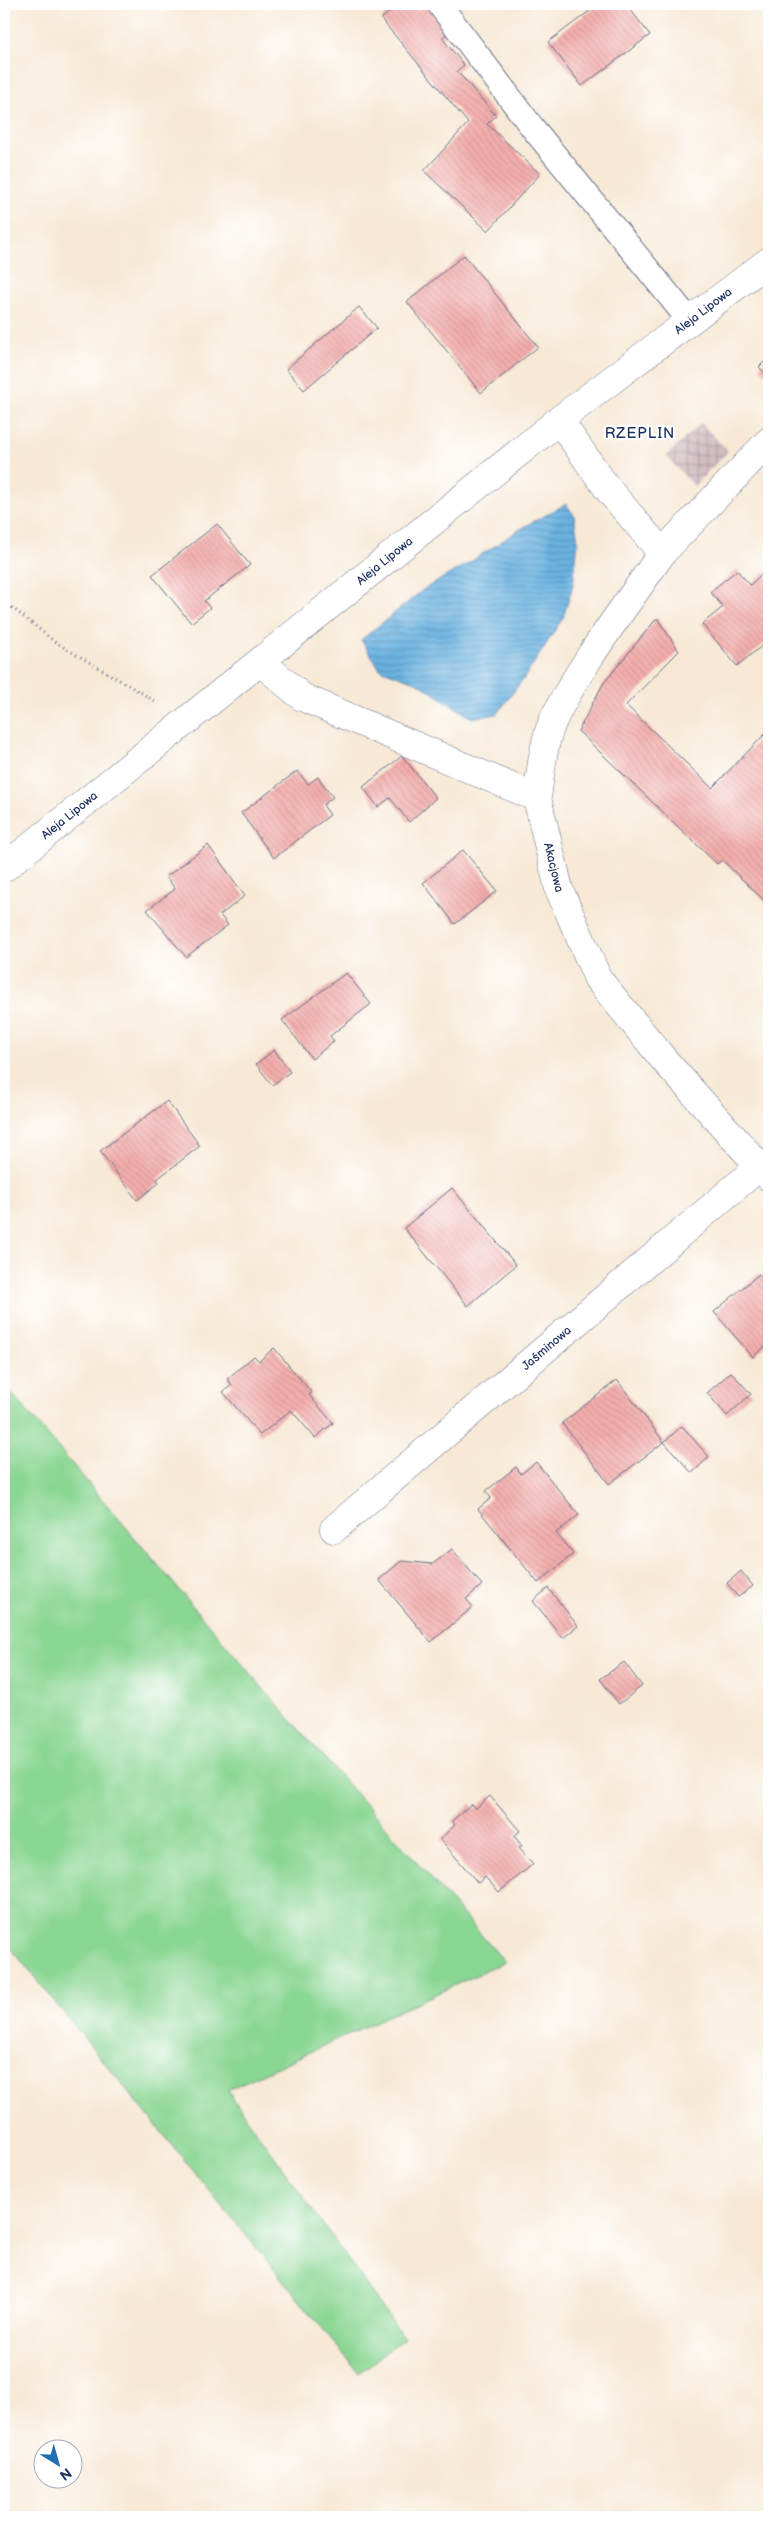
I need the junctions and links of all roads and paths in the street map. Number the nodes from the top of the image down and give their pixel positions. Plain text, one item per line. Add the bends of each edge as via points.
1 (439, 4) edge
2 (768, 265) edge
3 (689, 320) junction
4 (559, 420) junction
5 (769, 441) edge
6 (662, 553) junction
7 (4, 601) edge
8 (261, 662) junction
9 (186, 722) junction
10 (537, 798) junction
11 (4, 868) edge
12 (764, 1172) edge
13 (334, 1529) dead end

1 - 3 lane via 532,128
2 - 3 street, Aleja Lipowa
3 - 4 street, Aleja Lipowa
4 - 6 street via 607,488
4 - 8 street, Aleja Lipowa
5 - 6 street
6 - 10 street via 587,663 555,717 543,756
7 - 9 path via 55,642
8 - 9 street, Aleja Lipowa
8 - 10 street via 302,697
9 - 11 street, Aleja Lipowa
10 - 12 street, Akacjowa via 559,889 598,979 665,1061
12 - 13 street, Jaśminowa

